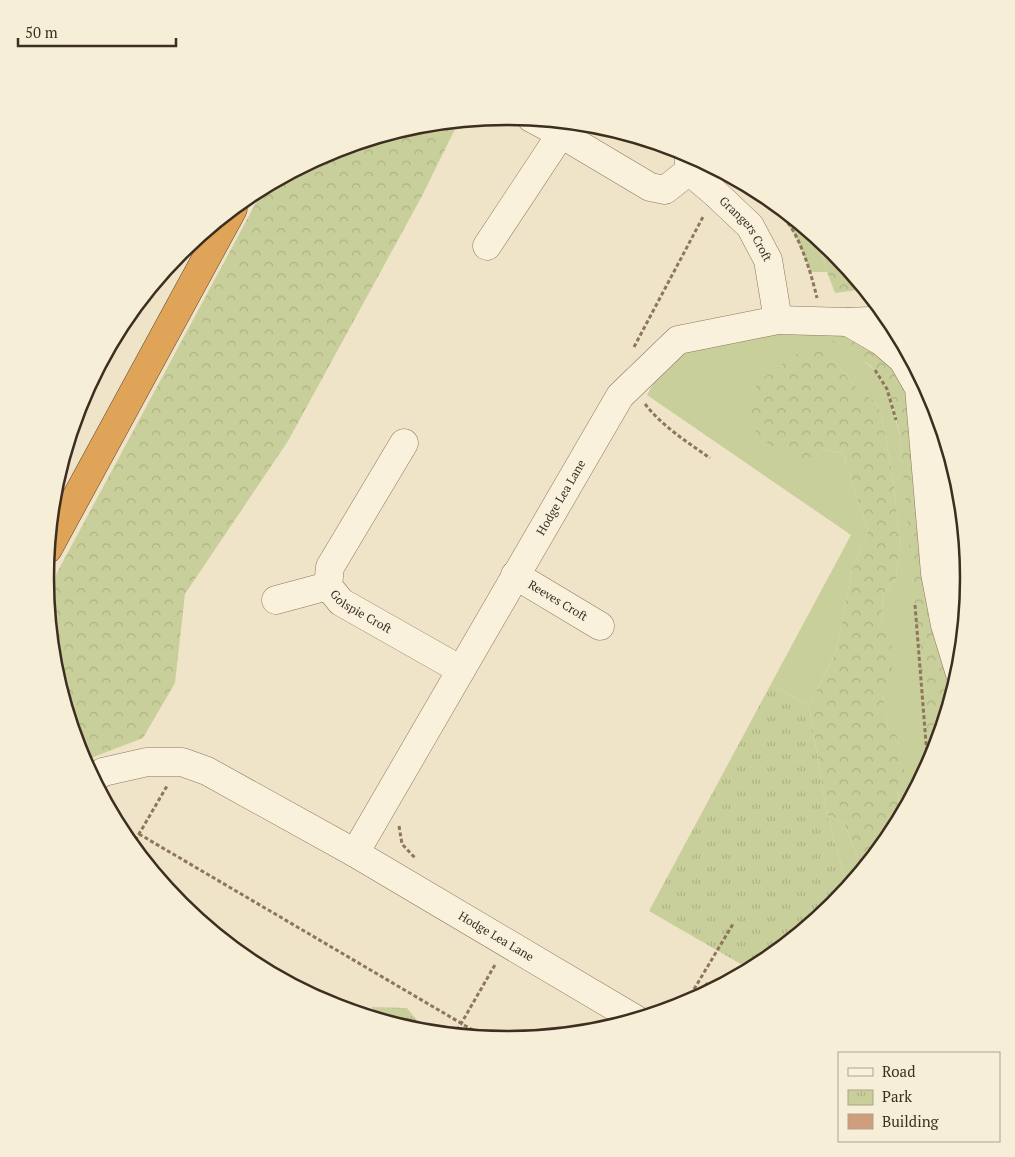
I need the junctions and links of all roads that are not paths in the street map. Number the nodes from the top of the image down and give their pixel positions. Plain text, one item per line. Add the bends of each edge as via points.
1 (547, 127) edge
2 (560, 134) junction
3 (689, 162) edge
4 (690, 163) edge
5 (225, 224) edge
6 (487, 246) dead end
7 (778, 320) junction
8 (881, 320) edge
9 (848, 322) junction
10 (917, 385) edge
11 (919, 388) edge
12 (404, 443) dead end
13 (944, 456) edge
14 (57, 533) edge
15 (516, 575) junction
16 (328, 586) junction
17 (276, 600) dead end
18 (960, 612) edge
19 (600, 626) dead end
20 (955, 656) edge
21 (461, 670) junction
22 (99, 775) edge
23 (355, 853) junction
24 (629, 1016) edge

1 - 2 street
2 - 3 street via 650,187 666,190
2 - 6 street
4 - 7 street, Grangers Croft via 715,193 750,226 768,260
5 - 14 highway
7 - 9 street, Hodge Lea Lane
7 - 15 street, Hodge Lea Lane via 678,340 634,382 620,396
8 - 9 street, Hodge Lea Lane
9 - 10 street via 882,341 904,360
11 - 20 street via 935,573
12 - 16 street, Golspie Croft via 330,567
13 - 18 street
15 - 19 street, Reeves Croft
15 - 21 street, Hodge Lea Lane
16 - 17 street
16 - 21 street, Golspie Croft via 341,602
21 - 23 street, Hodge Lea Lane
22 - 23 street, Hodge Lea Lane via 147,762 182,762 206,771
23 - 24 street, Hodge Lea Lane

